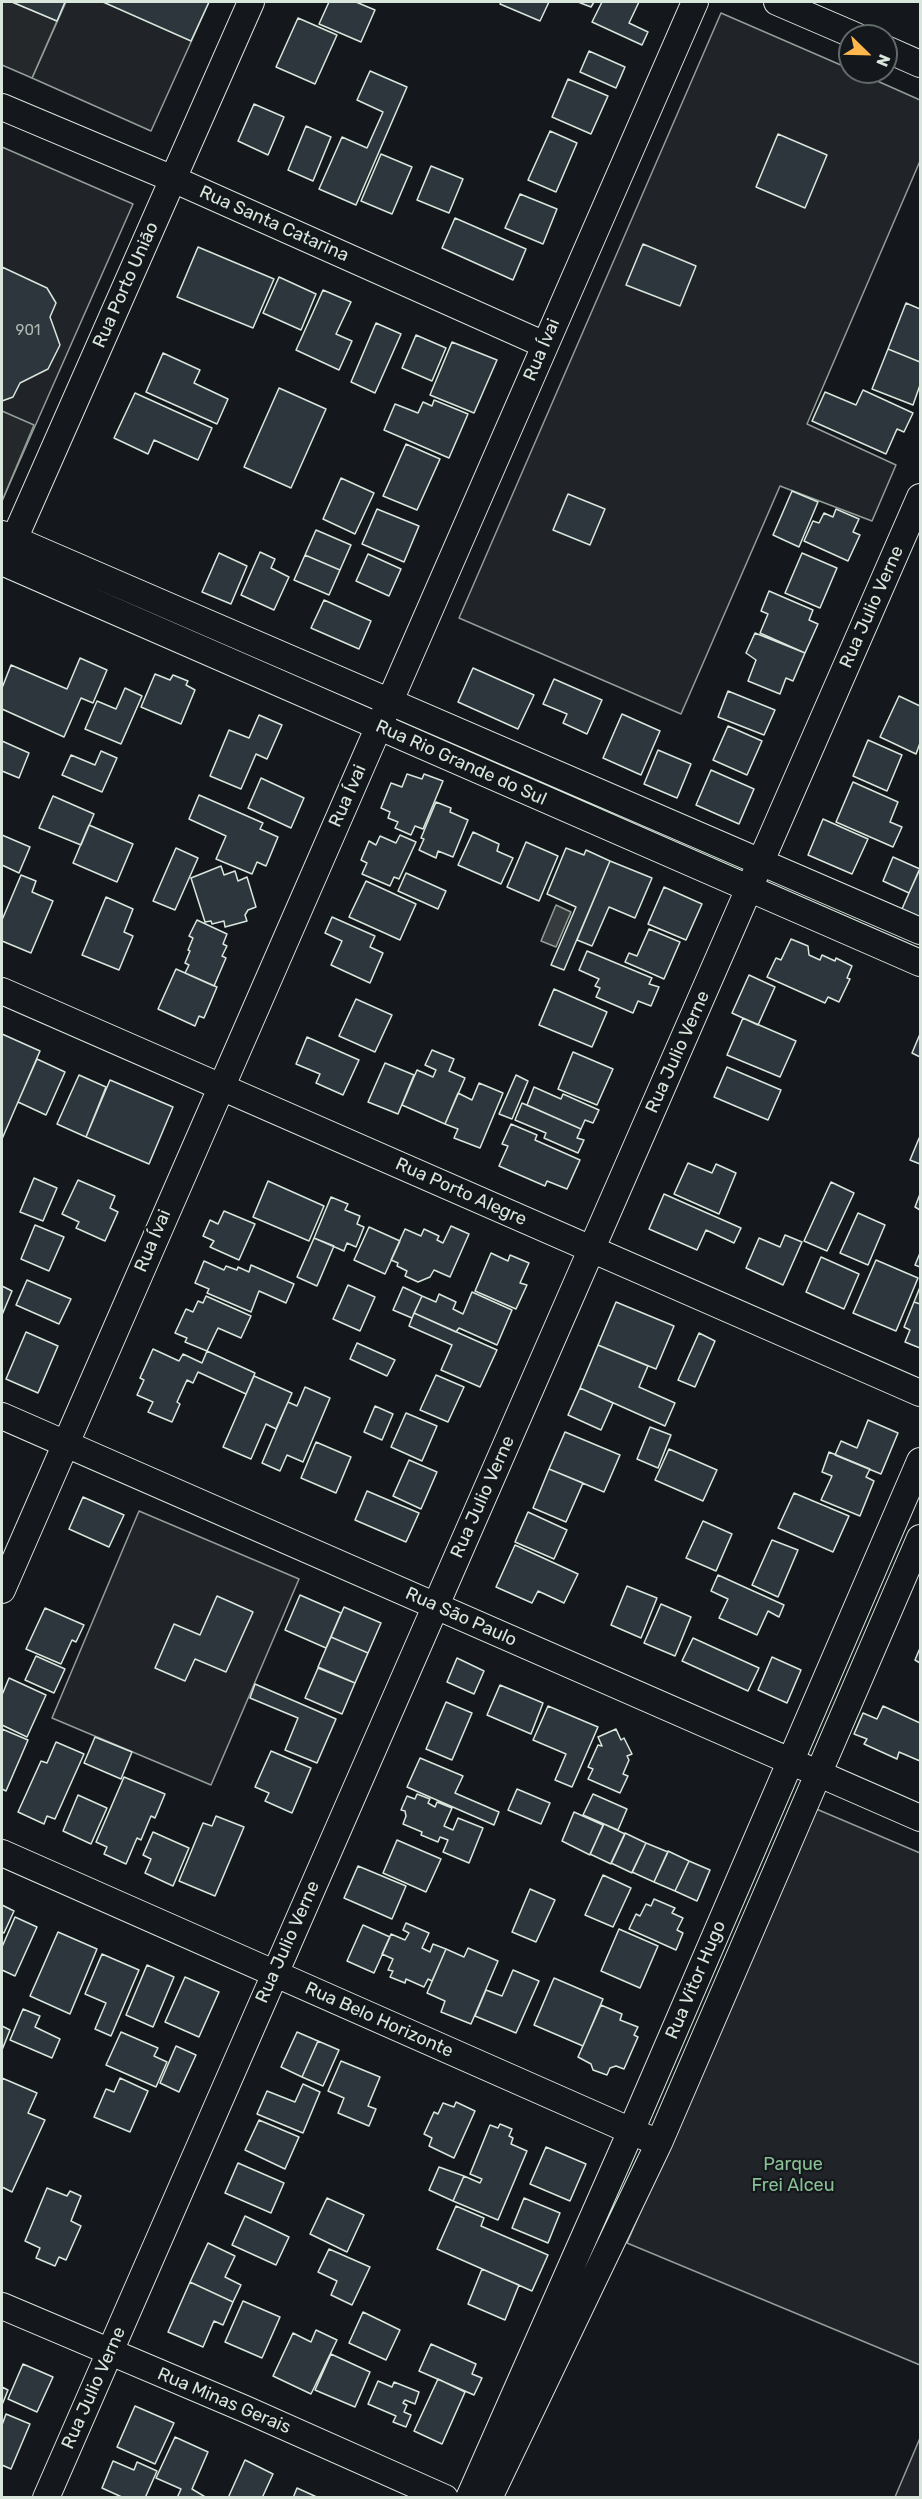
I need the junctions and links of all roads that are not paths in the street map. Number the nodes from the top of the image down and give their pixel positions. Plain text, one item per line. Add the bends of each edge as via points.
1 (251, 2) edge
2 (695, 2) edge
3 (777, 2) edge
4 (838, 28) edge
5 (898, 54) edge
6 (921, 64) edge
7 (2, 107) edge
8 (173, 179) junction
9 (545, 345) junction
10 (919, 503) edge
11 (8, 537) edge
12 (2, 565) edge
13 (389, 701) junction
14 (378, 726) junction
15 (761, 862) junction
16 (750, 888) junction
17 (921, 931) edge
18 (921, 963) edge
19 (2, 991) edge
20 (220, 1087) junction
21 (592, 1249) junction
22 (921, 1393) edge
23 (2, 1416) edge
24 (65, 1444) junction
25 (921, 1461) edge
26 (921, 1538) edge
27 (2, 1590) edge
28 (436, 1606) junction
29 (791, 1761) junction
30 (819, 1773) junction
31 (921, 1818) edge
32 (2, 1853) edge
33 (275, 1974) junction
34 (631, 2131) junction
35 (659, 2143) junction
36 (2, 2306) edge
37 (109, 2352) junction
38 (45, 2498) edge
39 (445, 2498) edge
40 (469, 2498) edge
41 (489, 2498) edge

1 - 8 street, Rua Porto União
2 - 9 street, Rua Ívai
3 - 4 street
5 - 6 street
7 - 8 street, Rua Santa Catarina
8 - 9 street, Rua Santa Catarina
8 - 11 street, Rua Porto União
9 - 13 street, Rua Ívai
10 - 15 street, Rua Julio Verne
11 - 12 street, Rua Porto União
11 - 13 street, Rua Rio Grande do Sul
12 - 14 street, Rua Rio Grande do Sul
13 - 14 street, Rua Ívai
13 - 15 street, Rua Rio Grande do Sul
14 - 16 street, Rua Rio Grande do Sul
14 - 20 street, Rua Ívai
15 - 16 street, Rua Julio Verne
15 - 17 street, Rua Rio Grande do Sul
16 - 18 street, Rua Rio Grande do Sul
16 - 21 street, Rua Julio Verne
19 - 20 street, Rua Porto Alegre
20 - 21 street, Rua Porto Alegre
20 - 24 street, Rua Ívai
21 - 22 street, Rua Porto Alegre
21 - 28 street, Rua Julio Verne
23 - 24 street, Rua São Paulo
24 - 27 street, Rua Ívai
24 - 28 street, Rua São Paulo
25 - 29 street, Rua Vitor Hugo
26 - 30 street, Rua Vitor Hugo
28 - 29 street, Rua São Paulo
28 - 33 street, Rua Julio Verne
29 - 30 street, Rua São Paulo
29 - 34 street, Rua Vitor Hugo
30 - 31 street, Rua São Paulo
30 - 35 street, Rua Vitor Hugo
32 - 33 street, Rua Belo Horizonte
33 - 34 street, Rua Belo Horizonte
33 - 37 street, Rua Julio Verne
34 - 35 street, Rua Belo Horizonte
34 - 40 street, Rua Vitor Hugo
35 - 41 street, Rua Vitor Hugo
36 - 37 street, Rua Minas Gerais
37 - 38 street, Rua Julio Verne
37 - 39 street, Rua Minas Gerais

